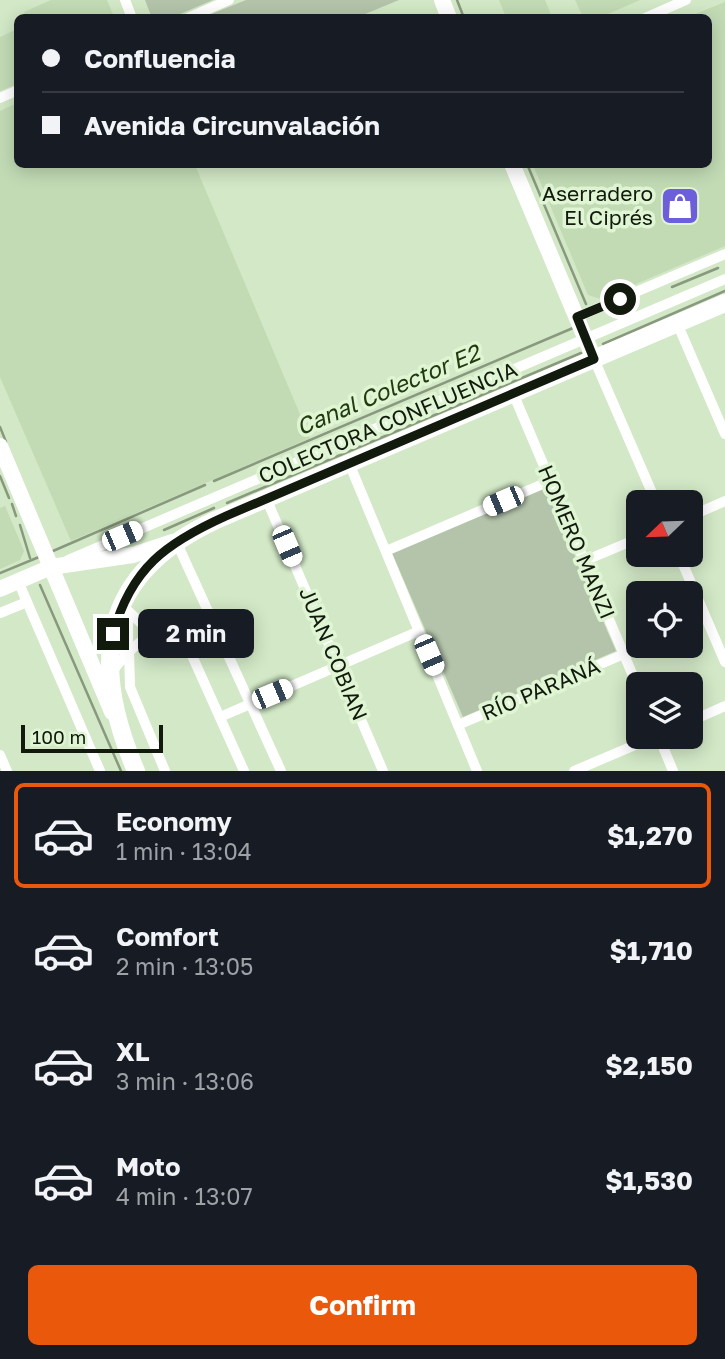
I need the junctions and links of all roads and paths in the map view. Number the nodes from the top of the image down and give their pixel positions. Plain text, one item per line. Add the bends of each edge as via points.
1 (229, 0) edge
2 (686, 0) edge
3 (197, 14) edge
4 (654, 14) edge
5 (514, 168) edge
6 (725, 254) edge
7 (725, 279) edge
8 (725, 303) edge
9 (577, 317) junction
10 (677, 323) junction
11 (586, 339) junction
12 (594, 359) junction
13 (513, 393) junction
14 (725, 434) edge
15 (0, 446) edge
16 (349, 463) junction
17 (550, 481) junction
18 (651, 490) edge
19 (267, 498) junction
20 (725, 501) edge
21 (704, 510) edge
22 (176, 541) junction
23 (626, 543) edge
24 (386, 551) junction
25 (584, 561) junction
26 (51, 566) junction
27 (684, 567) edge
28 (18, 581) junction
29 (0, 589) edge
30 (27, 602) junction
31 (122, 605) junction
32 (0, 613) edge
33 (167, 631) junction
34 (419, 631) junction
35 (129, 650) junction
36 (624, 654) junction
37 (725, 662) edge
38 (338, 666) junction
39 (632, 672) edge
40 (109, 675) junction
41 (251, 703) junction
42 (725, 706) edge
43 (220, 716) junction
44 (703, 716) edge
45 (458, 725) junction
46 (126, 747) junction
47 (627, 749) edge
48 (662, 749) edge
49 (0, 755) edge
50 (7, 771) edge
51 (100, 771) edge
52 (136, 771) edge
53 (165, 771) edge
54 (244, 771) edge
55 (281, 771) edge
56 (383, 771) edge
57 (477, 771) edge
58 (574, 771) edge
59 (673, 771) edge

1 - 3 street
2 - 4 street
5 - 9 street
6 - 9 street
7 - 11 street, COLECTORA CONFLUENCIA
8 - 10 main road
9 - 11 street
10 - 12 main road
10 - 14 street
11 - 12 street
11 - 26 street, COLECTORA CONFLUENCIA
12 - 13 main road
12 - 18 street
13 - 16 main road
13 - 17 street, HOMERO MANZI
15 - 26 street
16 - 19 main road
16 - 24 street
17 - 24 street
17 - 25 street, HOMERO MANZI
19 - 22 main road
19 - 38 street, JUAN COBIAN
20 - 21 street
22 - 26 street via 133,555
22 - 31 main road via 144,569
22 - 41 street
23 - 25 street
24 - 34 street
25 - 36 street, HOMERO MANZI
26 - 28 street
26 - 46 street
27 - 37 street
28 - 29 street
28 - 30 street
30 - 32 street
30 - 51 street
31 - 33 street via 142,624
31 - 40 main road via 113,634
33 - 35 street via 149,636
33 - 43 street via 180,636 189,649
34 - 38 street
34 - 45 street
35 - 40 street
35 - 53 street via 130,687
36 - 39 street, HOMERO MANZI
36 - 45 street, RÍO PARANÁ
38 - 41 street
38 - 56 street, JUAN COBIAN
40 - 46 main road via 114,713
41 - 43 street
41 - 55 street
42 - 44 street
43 - 54 street
45 - 57 street
46 - 52 main road
47 - 58 street
48 - 59 street
49 - 50 street

